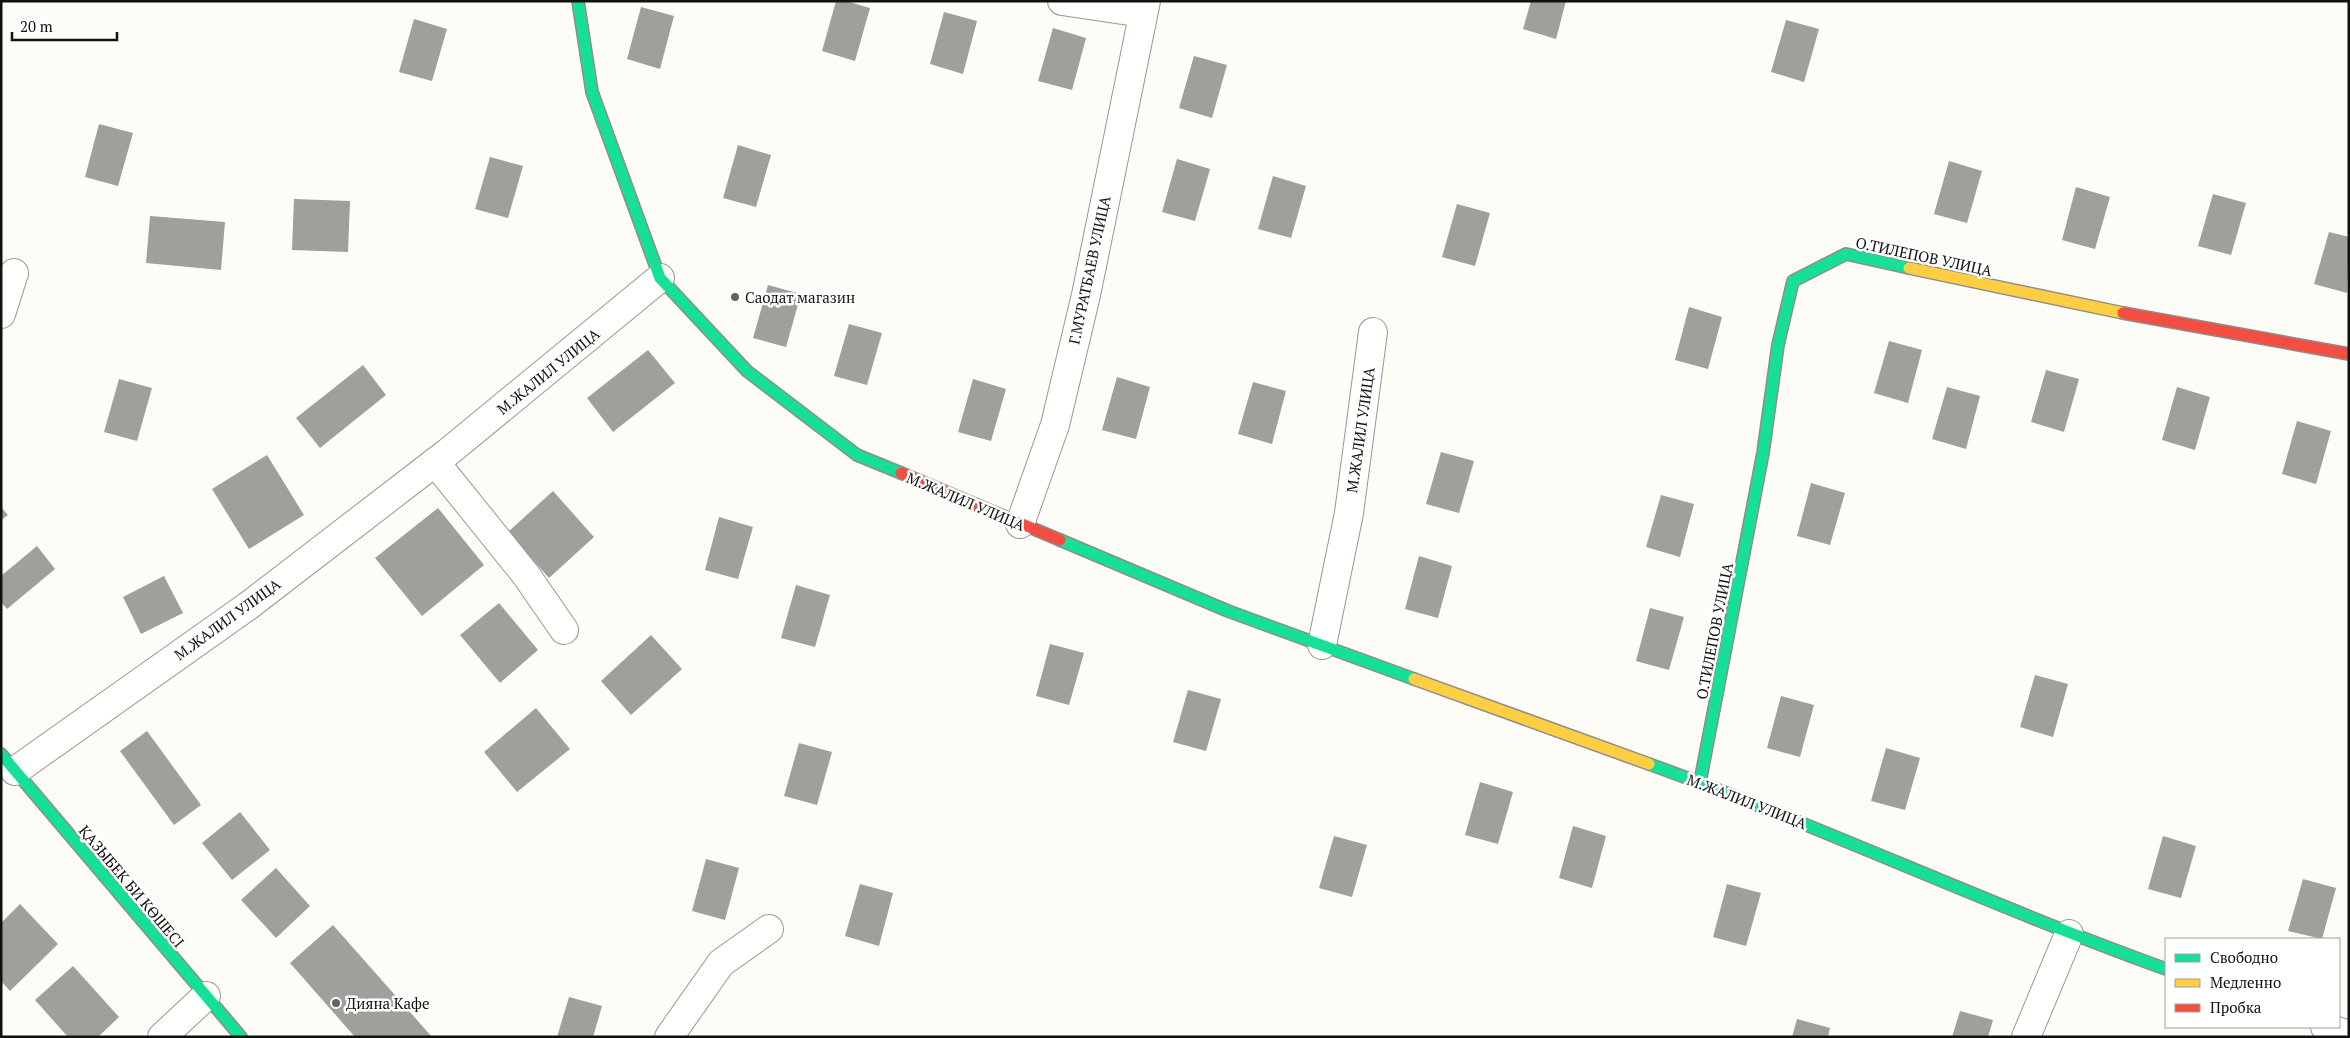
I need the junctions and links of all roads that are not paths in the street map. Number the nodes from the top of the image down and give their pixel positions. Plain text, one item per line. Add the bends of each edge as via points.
1 (578, 1) edge
2 (1062, 1) edge
3 (1144, 7) edge
4 (14, 273) dead end
5 (660, 278) junction
6 (1, 314) edge
7 (1373, 332) dead end
8 (2349, 354) edge
9 (435, 462) junction
10 (1020, 524) junction
11 (564, 630) dead end
12 (1322, 645) junction
13 (8, 763) edge
14 (1700, 782) junction
15 (769, 928) dead end
16 (2069, 934) junction
17 (2165, 970) edge
18 (206, 996) junction
19 (2328, 1028) edge
20 (2349, 1035) edge
21 (162, 1037) edge
22 (241, 1037) edge
23 (669, 1037) edge
24 (2026, 1037) edge

1 - 5 street, М.ЖАЛИЛ УЛИЦА via 592,92
2 - 3 street, Г.МУРАТБАЕВ УЛИЦА
3 - 10 street, Г.МУРАТБАЕВ УЛИЦА via 1086,295 1054,425
4 - 6 street
5 - 9 street, М.ЖАЛИЛ УЛИЦА
5 - 10 street, М.ЖАЛИЛ УЛИЦА via 747,371 857,455
7 - 12 street, М.ЖАЛИЛ УЛИЦА via 1349,513
8 - 14 street, О.ТИЛЕПОВ УЛИЦА via 2120,313 1846,254 1793,281 1778,345 1763,454
9 - 11 street via 526,575
9 - 13 street, М.ЖАЛИЛ УЛИЦА via 248,606
10 - 12 street, М.ЖАЛИЛ УЛИЦА
12 - 14 street, М.ЖАЛИЛ УЛИЦА
13 - 18 street, ҚАЗЫБЕК БИ КӨШЕСІ
14 - 16 street, М.ЖАЛИЛ УЛИЦА
15 - 23 street via 721,963
16 - 17 street, М.ЖАЛИЛ УЛИЦА
16 - 24 street
18 - 21 street
18 - 22 street, ҚАЗЫБЕК БИ КӨШЕСІ
19 - 20 street

